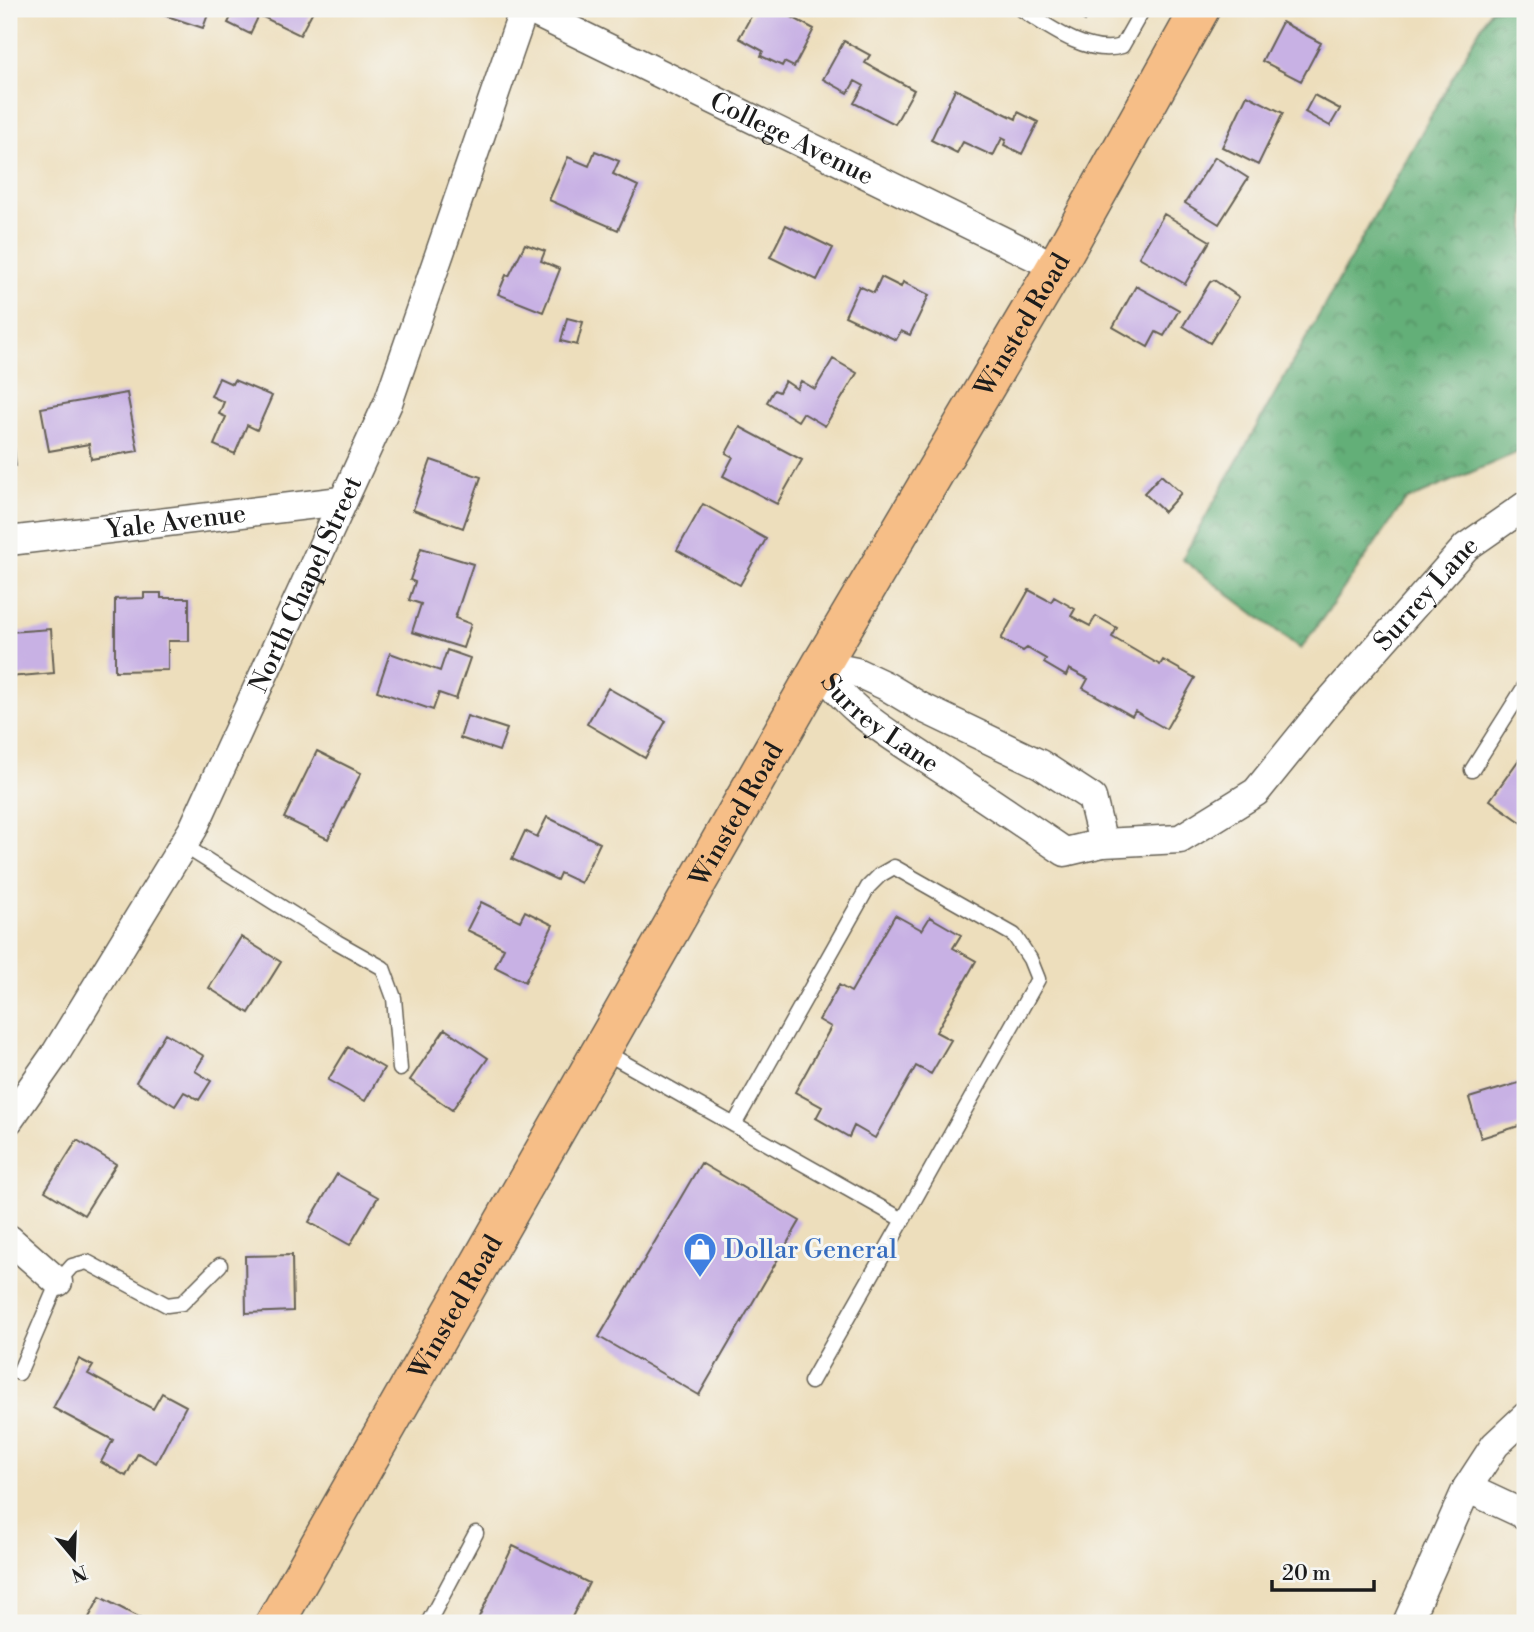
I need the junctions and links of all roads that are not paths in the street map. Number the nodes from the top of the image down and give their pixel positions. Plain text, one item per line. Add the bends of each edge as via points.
1 (526, 9) edge
2 (1021, 9) edge
3 (1143, 9) edge
4 (1196, 11) edge
5 (1056, 267) junction
6 (341, 500) junction
7 (1525, 506) edge
8 (9, 541) edge
9 (821, 665) junction
10 (1525, 686) edge
11 (1472, 770) dead end
12 (1103, 842) junction
13 (183, 845) junction
14 (601, 1050) junction
15 (400, 1069) dead end
16 (9, 1120) edge
17 (734, 1125) junction
18 (903, 1220) junction
19 (9, 1240) edge
20 (220, 1265) dead end
21 (58, 1282) junction
22 (19, 1373) dead end
23 (811, 1381) dead end
24 (1525, 1417) edge
25 (1467, 1488) junction
26 (1525, 1515) edge
27 (476, 1533) dead end
28 (275, 1623) edge
29 (428, 1623) edge
30 (1407, 1623) edge

1 - 5 street, College Avenue
1 - 6 street, North Chapel Street via 388,403
2 - 3 lane via 1063,37 1115,48 1122,46
4 - 5 main road, Winsted Road
5 - 9 main road, Winsted Road
6 - 8 street, Yale Avenue
6 - 13 street, North Chapel Street
7 - 12 street, Surrey Lane via 1466,547 1256,792 1180,839
9 - 12 street, Surrey Lane via 856,672 1040,764 1092,798
9 - 12 street, Surrey Lane via 829,681 872,721 1065,852
9 - 14 main road, Winsted Road
10 - 11 lane
13 - 15 lane via 383,968 394,998
13 - 16 street, North Chapel Street via 56,1053
14 - 17 lane
14 - 28 main road, Winsted Road
17 - 18 lane
17 - 18 lane via 867,887 894,867 1014,935 1038,979
18 - 23 lane
19 - 21 street
20 - 21 lane via 182,1303 167,1305 87,1262 72,1266
21 - 22 lane
24 - 25 street via 1494,1445
25 - 26 street
25 - 30 street
27 - 29 lane

